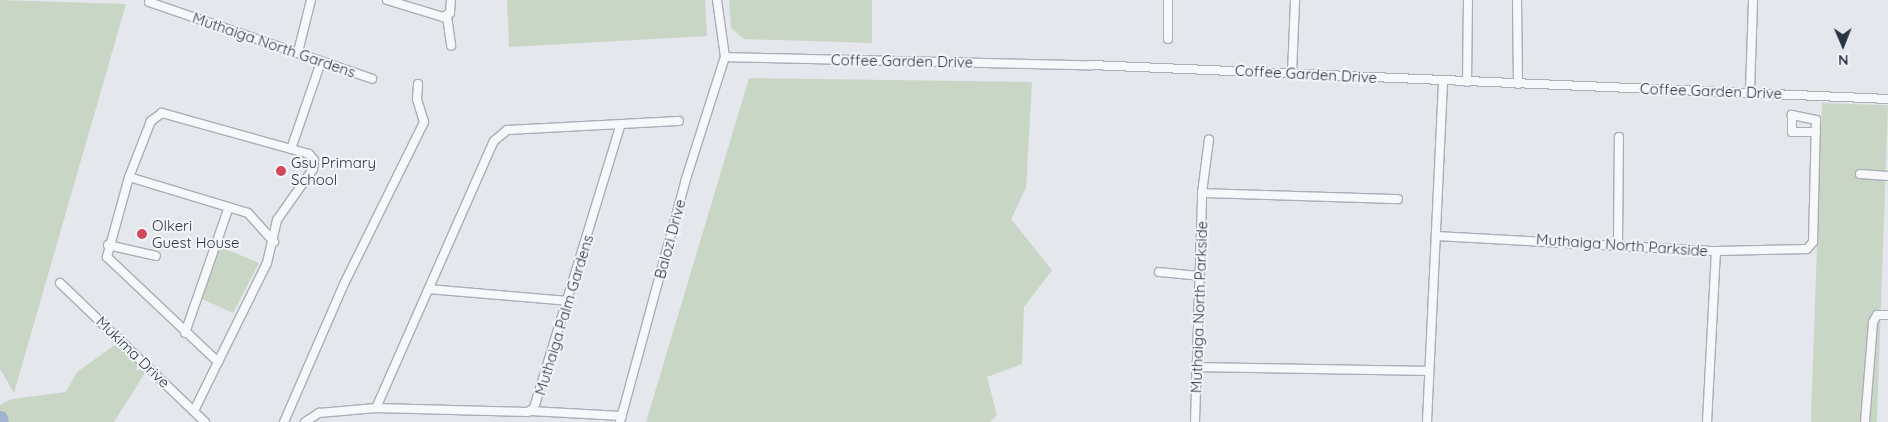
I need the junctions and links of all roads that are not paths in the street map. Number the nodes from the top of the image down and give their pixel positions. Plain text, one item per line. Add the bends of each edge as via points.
1 (311, 0) edge
2 (387, 0) edge
3 (451, 0) edge
4 (717, 0) edge
5 (1168, 0) edge
6 (1295, 0) edge
7 (1468, 0) edge
8 (1517, 0) edge
9 (1753, 0) edge
10 (149, 2) dead end
11 (447, 16) junction
12 (1168, 39) dead end
13 (452, 46) dead end
14 (298, 52) junction
15 (725, 57) junction
16 (322, 62) junction
17 (1292, 73) junction
18 (372, 78) dead end
19 (1443, 82) junction
20 (1467, 82) junction
21 (418, 84) dead end
22 (1518, 84) junction
23 (1750, 91) junction
24 (1888, 99) edge
25 (679, 121) dead end
26 (620, 126) junction
27 (1816, 132) dead end
28 (1619, 137) dead end
29 (1209, 139) dead end
30 (291, 149) junction
31 (1860, 174) dead end
32 (129, 176) junction
33 (1888, 176) edge
34 (1202, 192) junction
35 (1398, 199) dead end
36 (229, 207) junction
37 (1436, 236) junction
38 (274, 242) junction
39 (1618, 243) junction
40 (108, 245) junction
41 (1716, 251) junction
42 (156, 256) dead end
43 (1158, 272) dead end
44 (1200, 276) junction
45 (60, 283) dead end
46 (429, 289) junction
47 (569, 301) junction
48 (1888, 315) edge
49 (185, 333) junction
50 (218, 362) junction
51 (1197, 367) junction
52 (1430, 371) junction
53 (376, 408) junction
54 (194, 411) junction
55 (530, 411) junction
56 (621, 419) edge
57 (205, 422) edge
58 (284, 422) edge
59 (305, 422) edge
60 (1195, 422) edge
61 (1427, 422) edge
62 (1707, 422) edge
63 (1865, 422) edge

1 - 14 street
2 - 11 street
3 - 11 street
4 - 15 street
5 - 12 street
6 - 17 street
7 - 20 street
8 - 22 street
9 - 23 street
10 - 14 street, Muthaiga North Gardens
11 - 13 street
14 - 16 street, Muthaiga North Gardens
15 - 17 street, Coffee Garden Drive
15 - 56 street, Balozi Drive via 685,182
16 - 18 street, Muthaiga North Gardens
16 - 30 street
17 - 19 street, Coffee Garden Drive
19 - 20 street, Coffee Garden Drive
19 - 37 street
20 - 22 street, Coffee Garden Drive
21 - 58 street via 424,122 343,286
22 - 23 street, Coffee Garden Drive
23 - 24 street, Coffee Garden Drive
25 - 26 street
26 - 46 street via 507,130 494,141
26 - 47 street, Muthaiga Palm Gardens
27 - 41 street, Muthaiga North Parkside via 1813,242 1807,249
28 - 39 street
29 - 34 street, Muthaiga North Parkside
30 - 32 street via 162,113 151,120
30 - 38 street via 309,154 314,164 277,220
31 - 33 street
32 - 36 street
32 - 40 street
34 - 35 street
34 - 44 street, Muthaiga North Parkside
36 - 38 street via 256,218
36 - 49 street
37 - 39 street, Muthaiga North Parkside
37 - 52 street
38 - 50 street
39 - 41 street, Muthaiga North Parkside
40 - 42 street
40 - 49 street via 107,257 112,264
41 - 62 street
43 - 44 street
44 - 51 street, Muthaiga North Parkside
45 - 54 street, Mukima Drive
46 - 47 street
46 - 53 street
47 - 55 street, Muthaiga Palm Gardens via 537,404
48 - 63 street via 1875,317
49 - 50 street
50 - 54 street
51 - 52 street
51 - 60 street, Muthaiga North Parkside
52 - 61 street
53 - 55 street, Muthaiga Palm Gardens
53 - 59 street, Muthaiga Palm Gardens via 318,413
54 - 57 street, Mukima Drive
55 - 56 street

